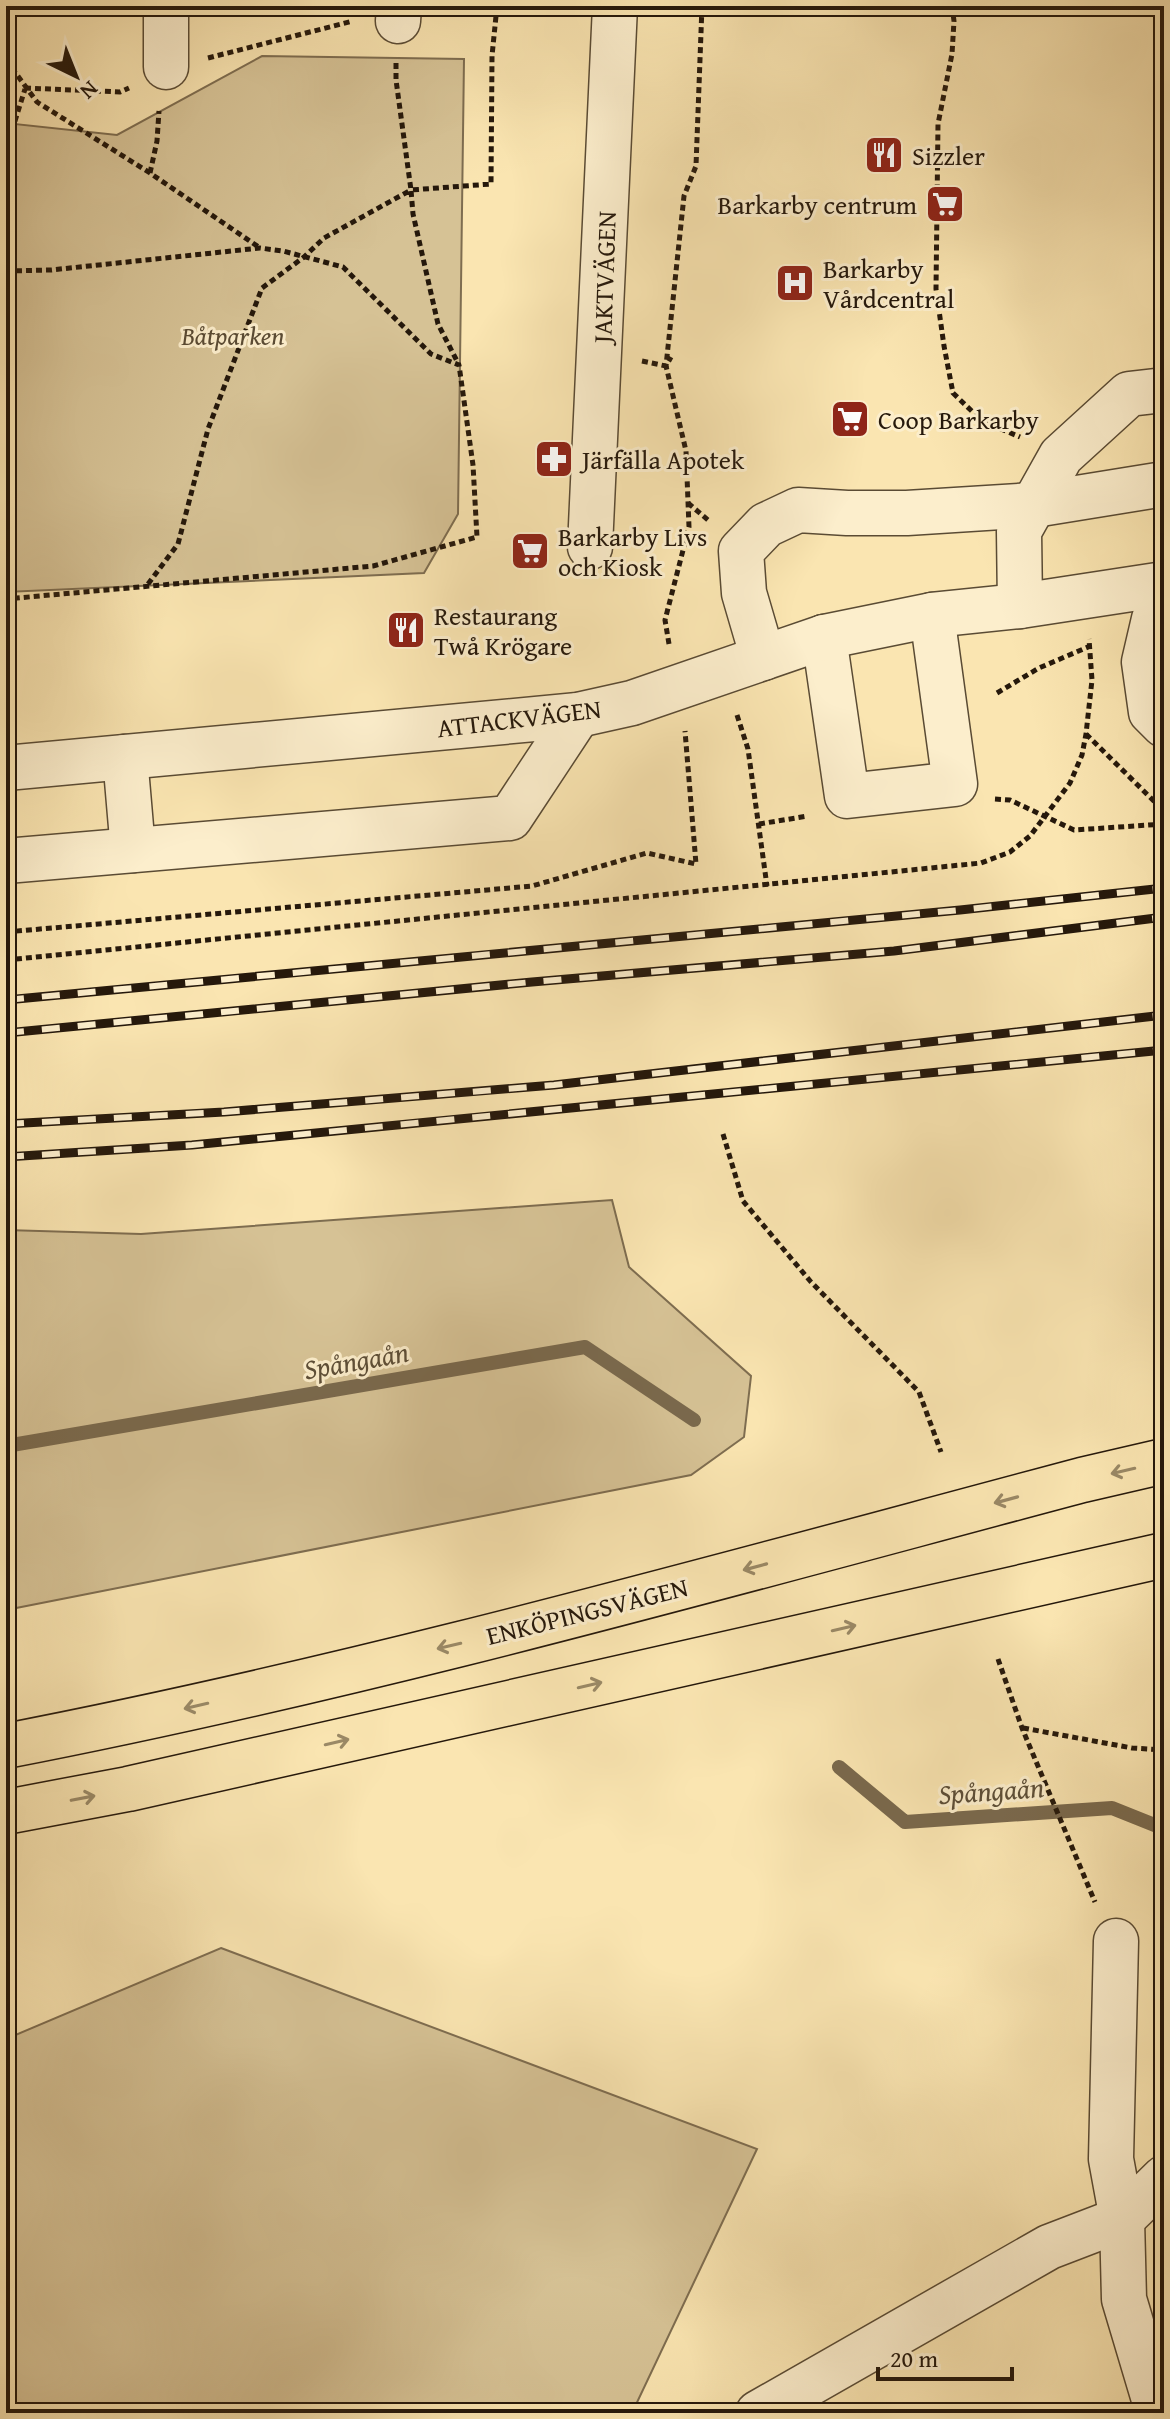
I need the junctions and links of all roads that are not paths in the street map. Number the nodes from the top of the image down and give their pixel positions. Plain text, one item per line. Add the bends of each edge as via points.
1 (166, 6) edge
2 (615, 6) edge
3 (166, 67) road end
4 (1164, 390) edge
5 (1164, 484) edge
6 (1034, 505) junction
7 (590, 547) dead end
8 (1164, 584) edge
9 (1020, 606) junction
10 (1164, 611) edge
11 (932, 615) junction
12 (824, 637) junction
13 (763, 658) junction
14 (578, 715) junction
15 (1164, 725) edge
16 (125, 757) junction
17 (6, 768) edge
18 (133, 850) junction
19 (6, 861) edge
20 (1164, 1461) edge
21 (1164, 1555) edge
22 (6, 1746) edge
23 (6, 1812) edge
24 (1116, 1941) dead end
25 (1164, 2178) edge
26 (1122, 2219) junction
27 (758, 2413) edge
28 (1158, 2413) edge

1 - 3 street
2 - 7 street, JAKTVÄGEN
4 - 6 street via 1129,394 1061,456
5 - 6 street
6 - 9 street via 1019,531
6 - 13 street via 907,513 798,510 766,525 741,551 744,593
8 - 9 street, ATTACKVÄGEN
9 - 11 street, ATTACKVÄGEN
10 - 15 street via 1154,619 1144,662 1151,712
11 - 12 street, ATTACKVÄGEN
11 - 12 street via 955,784 847,796
12 - 13 street, ATTACKVÄGEN
13 - 14 street, ATTACKVÄGEN via 681,702 632,703
14 - 16 street, ATTACKVÄGEN
14 - 18 street via 510,818
16 - 17 street, ATTACKVÄGEN
16 - 18 street
18 - 19 street
20 -> 22 highway, ENKÖPINGSVÄGEN via 534,1625
23 -> 21 highway
24 - 26 street via 1111,2159
25 - 26 street
26 - 27 street via 1049,2247
26 - 28 street via 1124,2299

